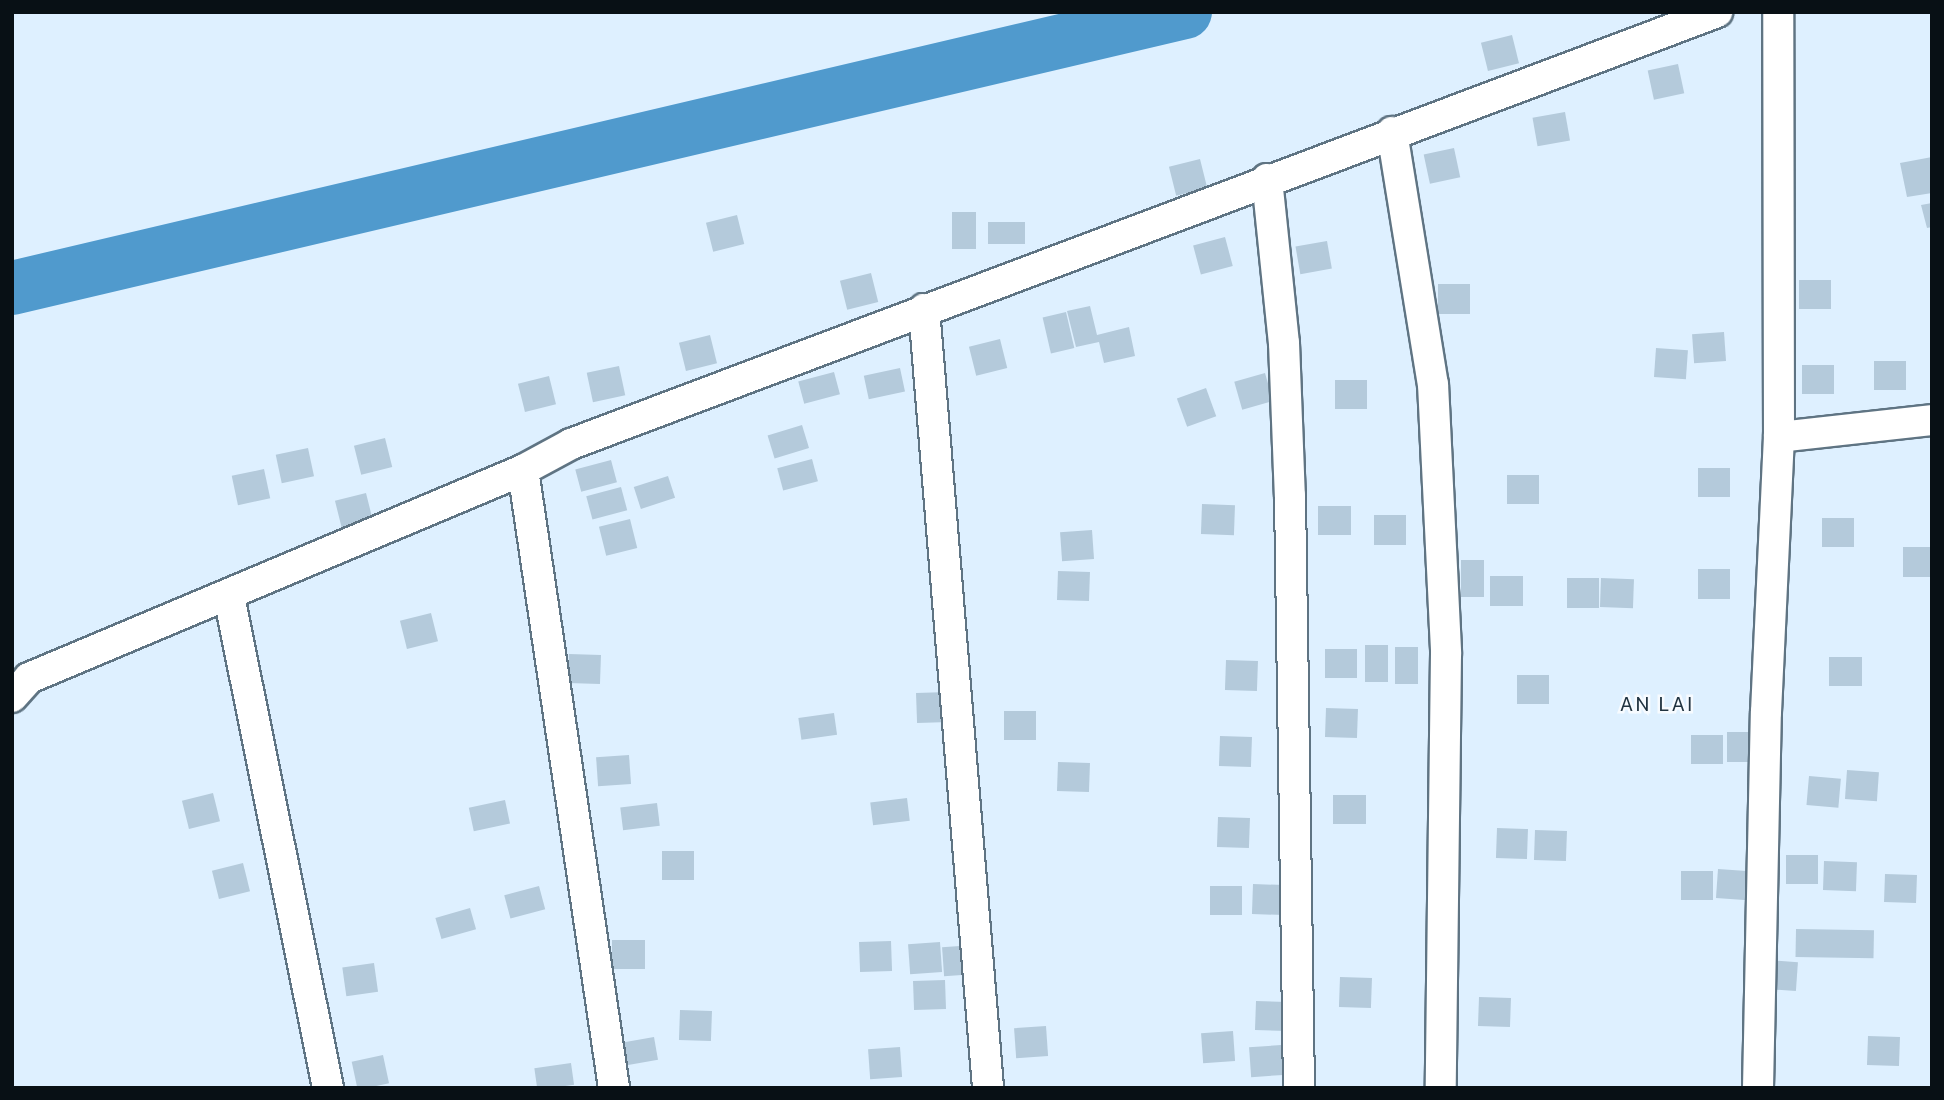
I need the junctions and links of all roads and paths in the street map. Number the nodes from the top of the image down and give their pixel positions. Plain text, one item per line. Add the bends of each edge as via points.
1 (1717, 12) edge
2 (1778, 12) edge
3 (1392, 132) junction
4 (1267, 179) junction
5 (924, 309) junction
6 (1932, 420) edge
7 (1779, 437) junction
8 (523, 470) junction
9 (229, 596) junction
10 (12, 697) edge
11 (328, 1088) edge
12 (614, 1088) edge
13 (988, 1088) edge
14 (1299, 1088) edge
15 (1441, 1088) edge
16 (1758, 1088) edge

1 - 3 street
2 - 7 street
3 - 4 street
3 - 15 street via 1433,384 1446,654
4 - 5 street
4 - 14 street via 1284,343 1290,496
5 - 8 street via 571,444
5 - 13 street
6 - 7 street
7 - 16 street via 1766,712
8 - 9 street
8 - 12 street
9 - 10 street via 29,678
9 - 11 street

